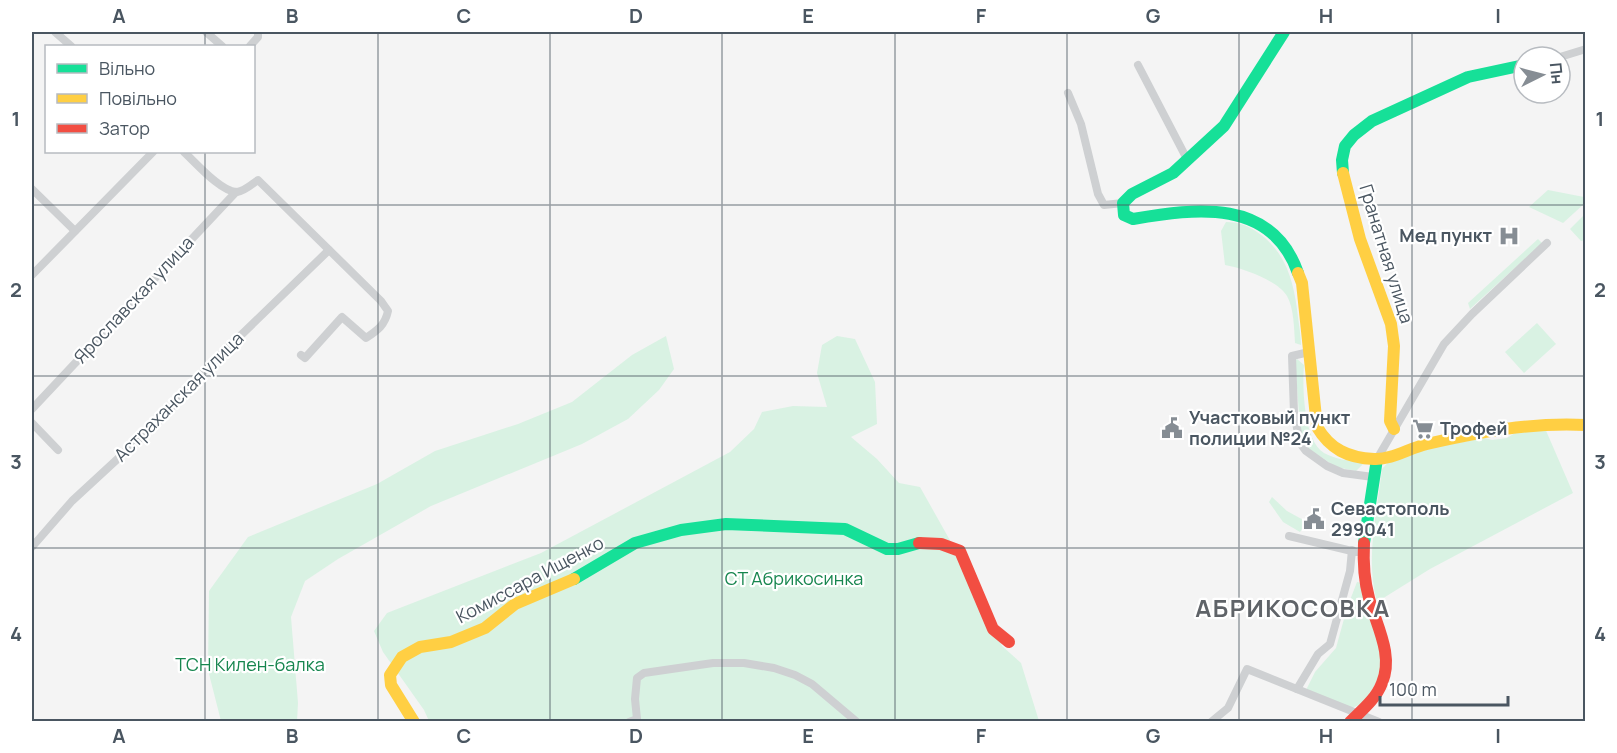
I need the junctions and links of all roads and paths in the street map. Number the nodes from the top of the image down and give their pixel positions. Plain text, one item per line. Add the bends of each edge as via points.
1 (55, 32) edge
2 (206, 32) edge
3 (258, 32) edge
4 (1284, 32) edge
5 (70, 45) edge
6 (221, 45) edge
7 (250, 45) edge
8 (1138, 65) dead end
9 (1512, 68) edge
10 (1068, 93) dead end
11 (152, 153) edge
12 (185, 153) edge
13 (1188, 161) junction
14 (32, 189) edge
15 (236, 192) junction
16 (1124, 209) junction
17 (75, 231) junction
18 (1547, 243) dead end
19 (329, 250) junction
20 (32, 275) edge
21 (1309, 352) junction
22 (301, 355) dead end
23 (32, 409) edge
24 (32, 423) edge
25 (1586, 424) edge
26 (1394, 429) junction
27 (58, 450) dead end
28 (1377, 459) junction
29 (1373, 477) junction
30 (1289, 536) dead end
31 (32, 547) edge
32 (1352, 550) junction
33 (1364, 555) junction
34 (1009, 642) dead end
35 (1297, 689) junction
36 (1354, 718) edge
37 (414, 722) edge
38 (629, 722) edge
39 (856, 722) edge
40 (1211, 722) edge
41 (1379, 722) edge

1 - 5 street
2 - 6 street
3 - 7 street
4 - 13 street via 1224,126
8 - 13 street
9 - 26 street, Гранатная улица via 1468,77 1372,122 1346,146 1342,171 1360,239 1391,324 1394,346 1390,421
10 - 16 street via 1081,124 1098,194 1104,205
11 - 17 street
12 - 15 street via 225,189
13 - 16 street via 1132,194
14 - 17 street
15 - 19 street via 258,180
15 - 23 street, Ярославская улица
16 - 21 street via 1133,219 1198,210 1231,213 1257,221 1273,233 1293,257 1302,283
17 - 20 street
18 - 26 street via 1444,344
19 - 22 street via 388,311 385,322 366,338 342,317 305,358
19 - 31 street, Астраханская улица via 207,368 163,417 72,501
21 - 28 street via 1317,427 1324,441 1334,450
21 - 29 street via 1292,356 1294,413 1300,443 1327,466 1343,473
24 - 27 street
25 - 28 street via 1561,422 1493,432 1410,447
26 - 28 street
28 - 29 street
29 - 33 street
30 - 32 street
32 - 33 street
32 - 35 street via 1330,644 1318,654
33 - 36 street via 1370,603 1386,649 1387,667 1383,685
34 - 37 street, Комиссара Ищенко via 993,629 960,551 942,544 919,543 887,549 845,529 726,524 681,530 634,543 566,584 515,604 485,628 451,642 420,647 402,657 390,675 391,685
35 - 36 street
35 - 40 street via 1247,669 1227,708
36 - 41 street
38 - 39 street via 637,719 637,678 644,673 713,663 744,663 795,675 812,684

